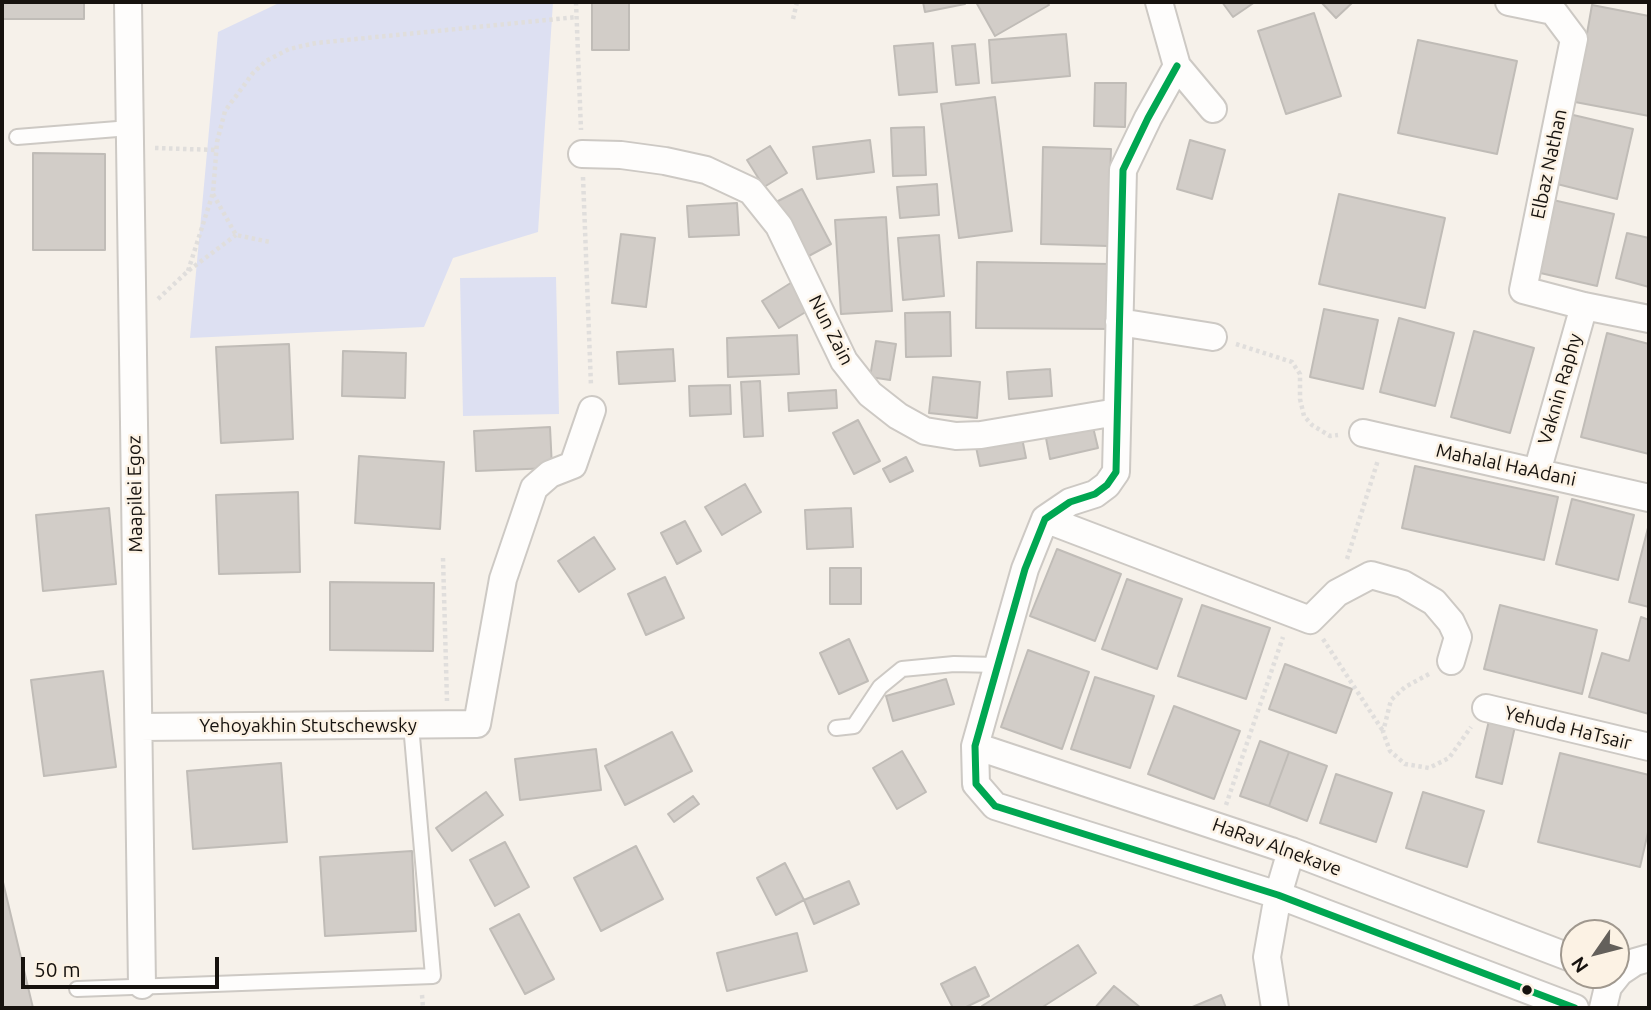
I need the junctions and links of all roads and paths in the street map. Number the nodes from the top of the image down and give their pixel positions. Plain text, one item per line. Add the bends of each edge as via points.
1 (128, 2) edge
2 (576, 2) edge
3 (797, 2) edge
4 (1159, 2) edge
5 (1509, 2) edge
6 (577, 16) junction
7 (793, 19) dead end
8 (1177, 66) junction
9 (1213, 109) dead end
10 (17, 137) dead end
11 (130, 138) junction
12 (217, 150) junction
13 (582, 154) junction
14 (213, 193) junction
15 (236, 235) junction
16 (270, 242) dead end
17 (188, 271) junction
18 (1584, 306) junction
19 (1649, 319) edge
20 (133, 322) junction
21 (1119, 322) junction
22 (1213, 337) joint
23 (592, 410) joint
24 (1117, 412) junction
25 (1373, 436) junction
26 (1537, 472) junction
27 (1649, 498) edge
28 (1045, 519) junction
29 (443, 558) dead end
30 (1337, 593) junction
31 (1301, 616) junction
32 (1451, 661) joint
33 (997, 665) junction
34 (1486, 708) dead end
35 (411, 725) junction
36 (448, 725) junction
37 (139, 727) junction
38 (836, 728) dead end
39 (1383, 732) junction
40 (1462, 740) dead end
41 (975, 746) junction
42 (1649, 747) edge
43 (1219, 826) junction
44 (1291, 851) junction
45 (1278, 895) junction
46 (1560, 954) edge
47 (1649, 958) edge
48 (1630, 965) edge
49 (142, 985) junction
50 (77, 989) dead end
51 (1608, 989) edge
52 (1275, 1008) edge
53 (1575, 1008) edge
54 (1603, 1008) edge

1 - 11 street, Maapilei Egoz
2 - 6 path
3 - 7 path
4 - 8 street
5 - 18 street, Elbaz Nathan via 1553,11 1574,39 1523,290
6 - 12 path via 289,49 253,73 225,111
6 - 13 path
8 - 9 street
8 - 21 street via 1123,170
10 - 11 lane
11 - 12 path
11 - 20 street, Maapilei Egoz
12 - 14 path
13 - 23 path
13 - 24 street, Nun Zain via 665,161 706,170 751,191 779,226 844,360 870,394 925,431 981,435
14 - 15 path
14 - 17 path
15 - 16 path
15 - 17 path
17 - 20 path
18 - 19 street
18 - 26 street, Vaknin Raphy
20 - 37 street, Maapilei Egoz
21 - 22 street
21 - 24 street
22 - 25 path via 1292,362 1300,374 1304,416 1312,425 1330,436
23 - 36 street, Yehoyakhin Stutschewsky via 573,465 550,474 534,488 503,579 477,724
24 - 28 street via 1116,472 1108,485
25 - 26 street, Mahalal HaAdani
25 - 30 path
26 - 27 street, Mahalal HaAdani
28 - 31 street
28 - 33 street
29 - 36 path
30 - 31 street
30 - 32 street via 1371,575 1403,583 1434,602 1451,622 1458,637
31 - 39 path
31 - 43 path
32 - 39 path via 1391,700
33 - 38 lane via 902,669 880,687 854,726
33 - 41 street
34 - 42 street, Yehuda HaTsair
35 - 36 street, Yehoyakhin Stutschewsky
35 - 37 street, Yehoyakhin Stutschewsky
35 - 49 lane via 433,976
37 - 49 street, Maapilei Egoz
39 - 40 path via 1390,751 1405,764 1429,768 1449,758
41 - 43 street, HaRav Alnekave
41 - 45 street via 976,784 995,806
43 - 44 street, HaRav Alnekave
44 - 45 street
44 - 46 street, HaRav Alnekave
45 - 52 street via 1267,957
45 - 53 street
47 - 48 street
49 - 50 lane
51 - 54 street

